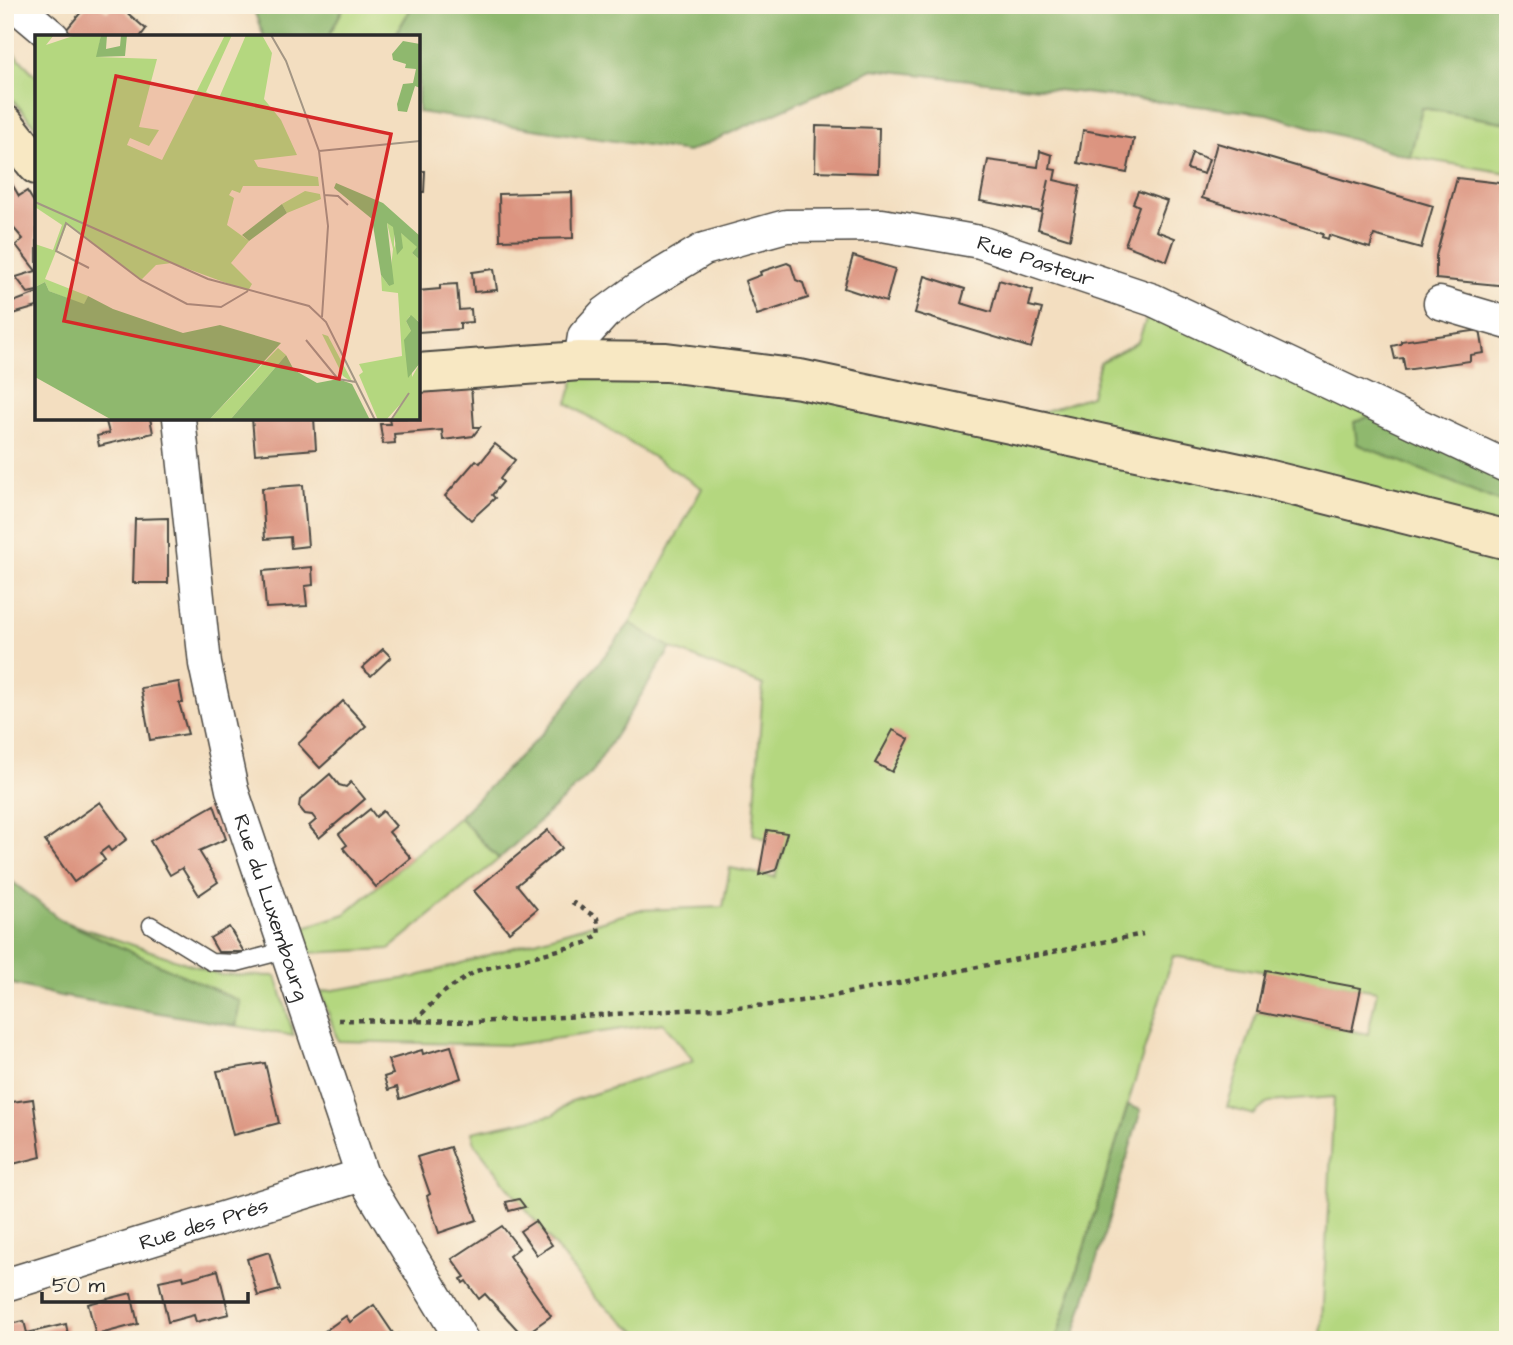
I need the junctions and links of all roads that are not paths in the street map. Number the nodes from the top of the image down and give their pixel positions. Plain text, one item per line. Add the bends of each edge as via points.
1 (15, 5) edge
2 (51, 35) edge
3 (5, 125) edge
4 (35, 162) edge
5 (1440, 303) dead end
6 (1508, 323) edge
7 (580, 361) junction
8 (420, 373) edge
9 (187, 427) edge
10 (1508, 467) edge
11 (1508, 540) edge
12 (151, 925) dead end
13 (287, 950) junction
14 (362, 1175) junction
15 (5, 1285) edge
16 (462, 1340) edge

1 - 2 street
3 - 4 main road
5 - 6 street
7 - 8 main road
7 - 10 street, Rue Pasteur via 584,336 605,313 704,249 786,226 881,225 979,242 1153,300
7 - 11 main road via 666,362 800,379 1258,477
9 - 13 street, Rue du Luxembourg via 205,664 232,790
12 - 13 lane via 211,962 237,963
13 - 14 street, Rue du Luxembourg
14 - 15 street, Rue des Prés
14 - 16 street, Rue du Luxembourg

